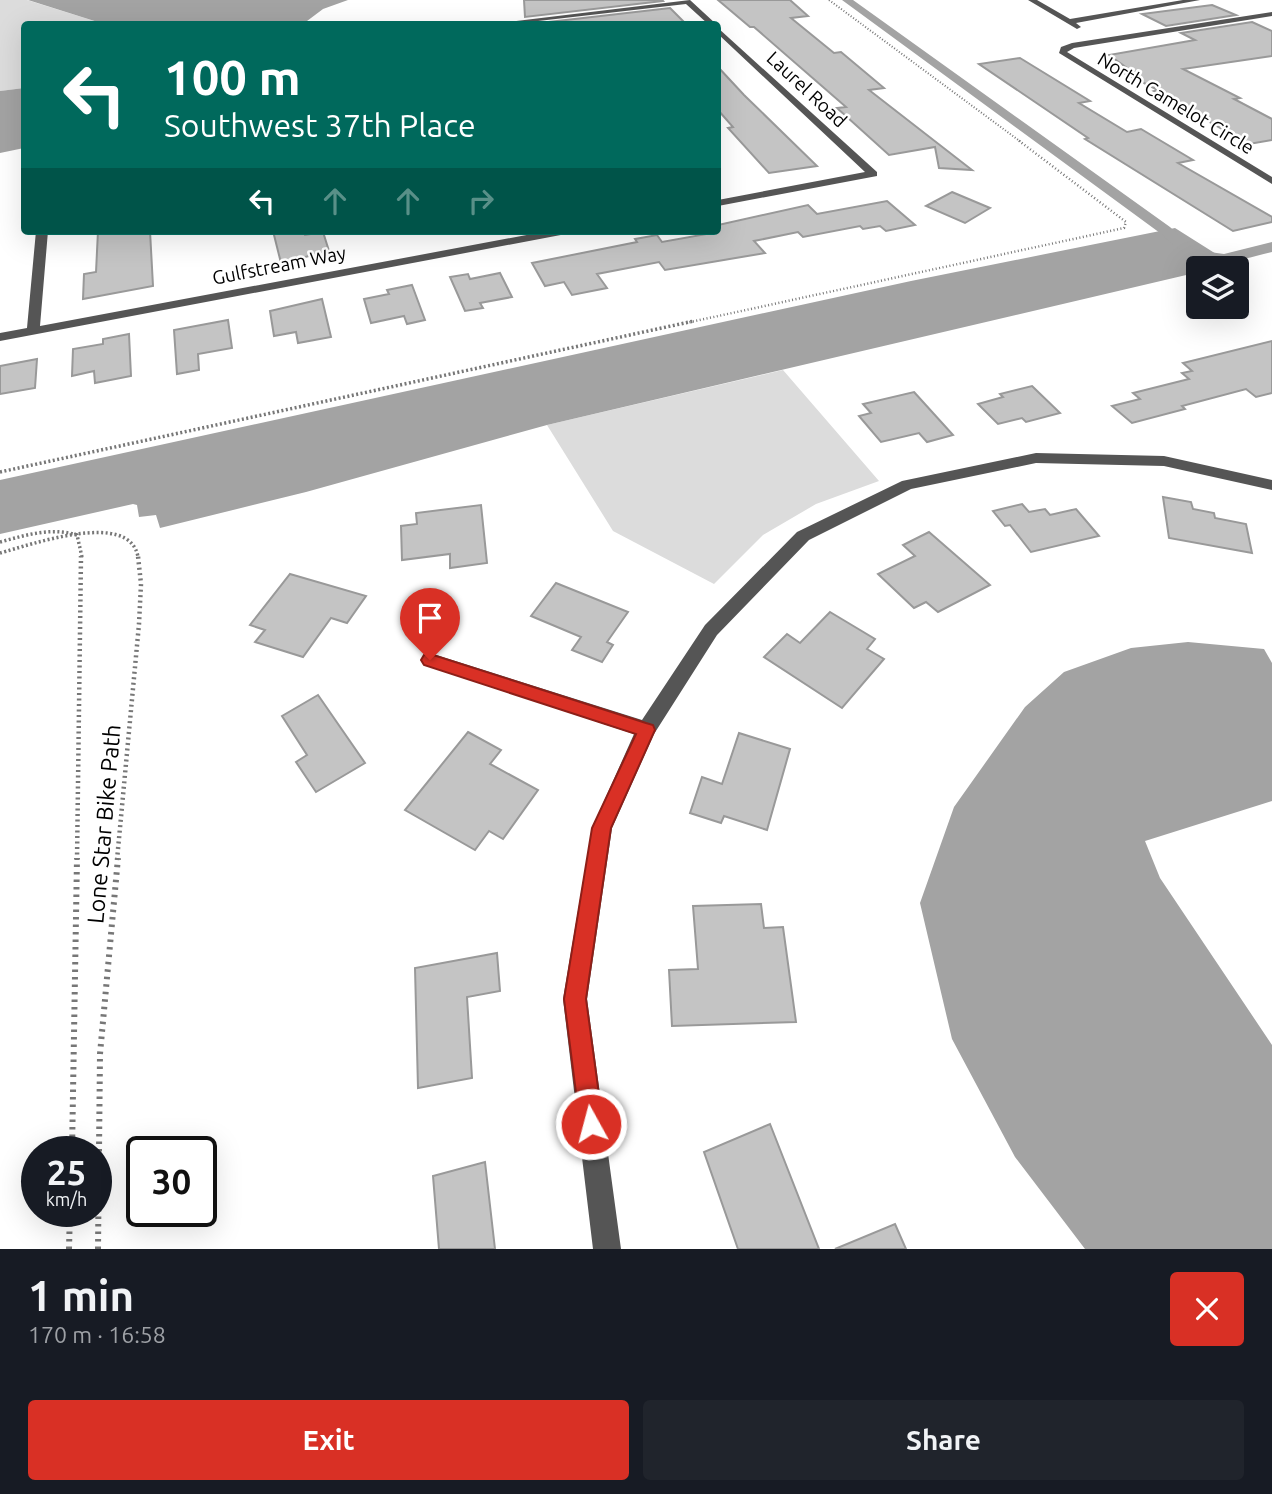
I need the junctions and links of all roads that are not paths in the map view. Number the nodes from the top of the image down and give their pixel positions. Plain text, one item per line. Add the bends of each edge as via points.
1 (1032, 0) edge
2 (1196, 0) edge
3 (687, 1) edge
4 (1272, 14) edge
5 (521, 21) edge
6 (709, 21) edge
7 (1069, 22) junction
8 (1084, 31) dead end
9 (721, 33) edge
10 (1272, 181) edge
11 (721, 202) edge
12 (42, 235) edge
13 (544, 235) edge
14 (33, 330) junction
15 (0, 337) edge
16 (1272, 485) edge
17 (430, 660) dead end
18 (646, 730) junction
19 (607, 1249) edge

1 - 7 street
2 - 7 street
3 - 5 street
3 - 6 street
4 - 10 street, North Camelot Circle via 1072,46 1063,53
7 - 8 street
9 - 11 street, Laurel Road via 873,174
12 - 14 street
13 - 14 street, Gulfstream Way
14 - 15 street, Gulfstream Way
16 - 18 street via 1164,461 1036,458 907,485 803,536 712,630
17 - 18 street
18 - 19 street via 602,828 575,999

